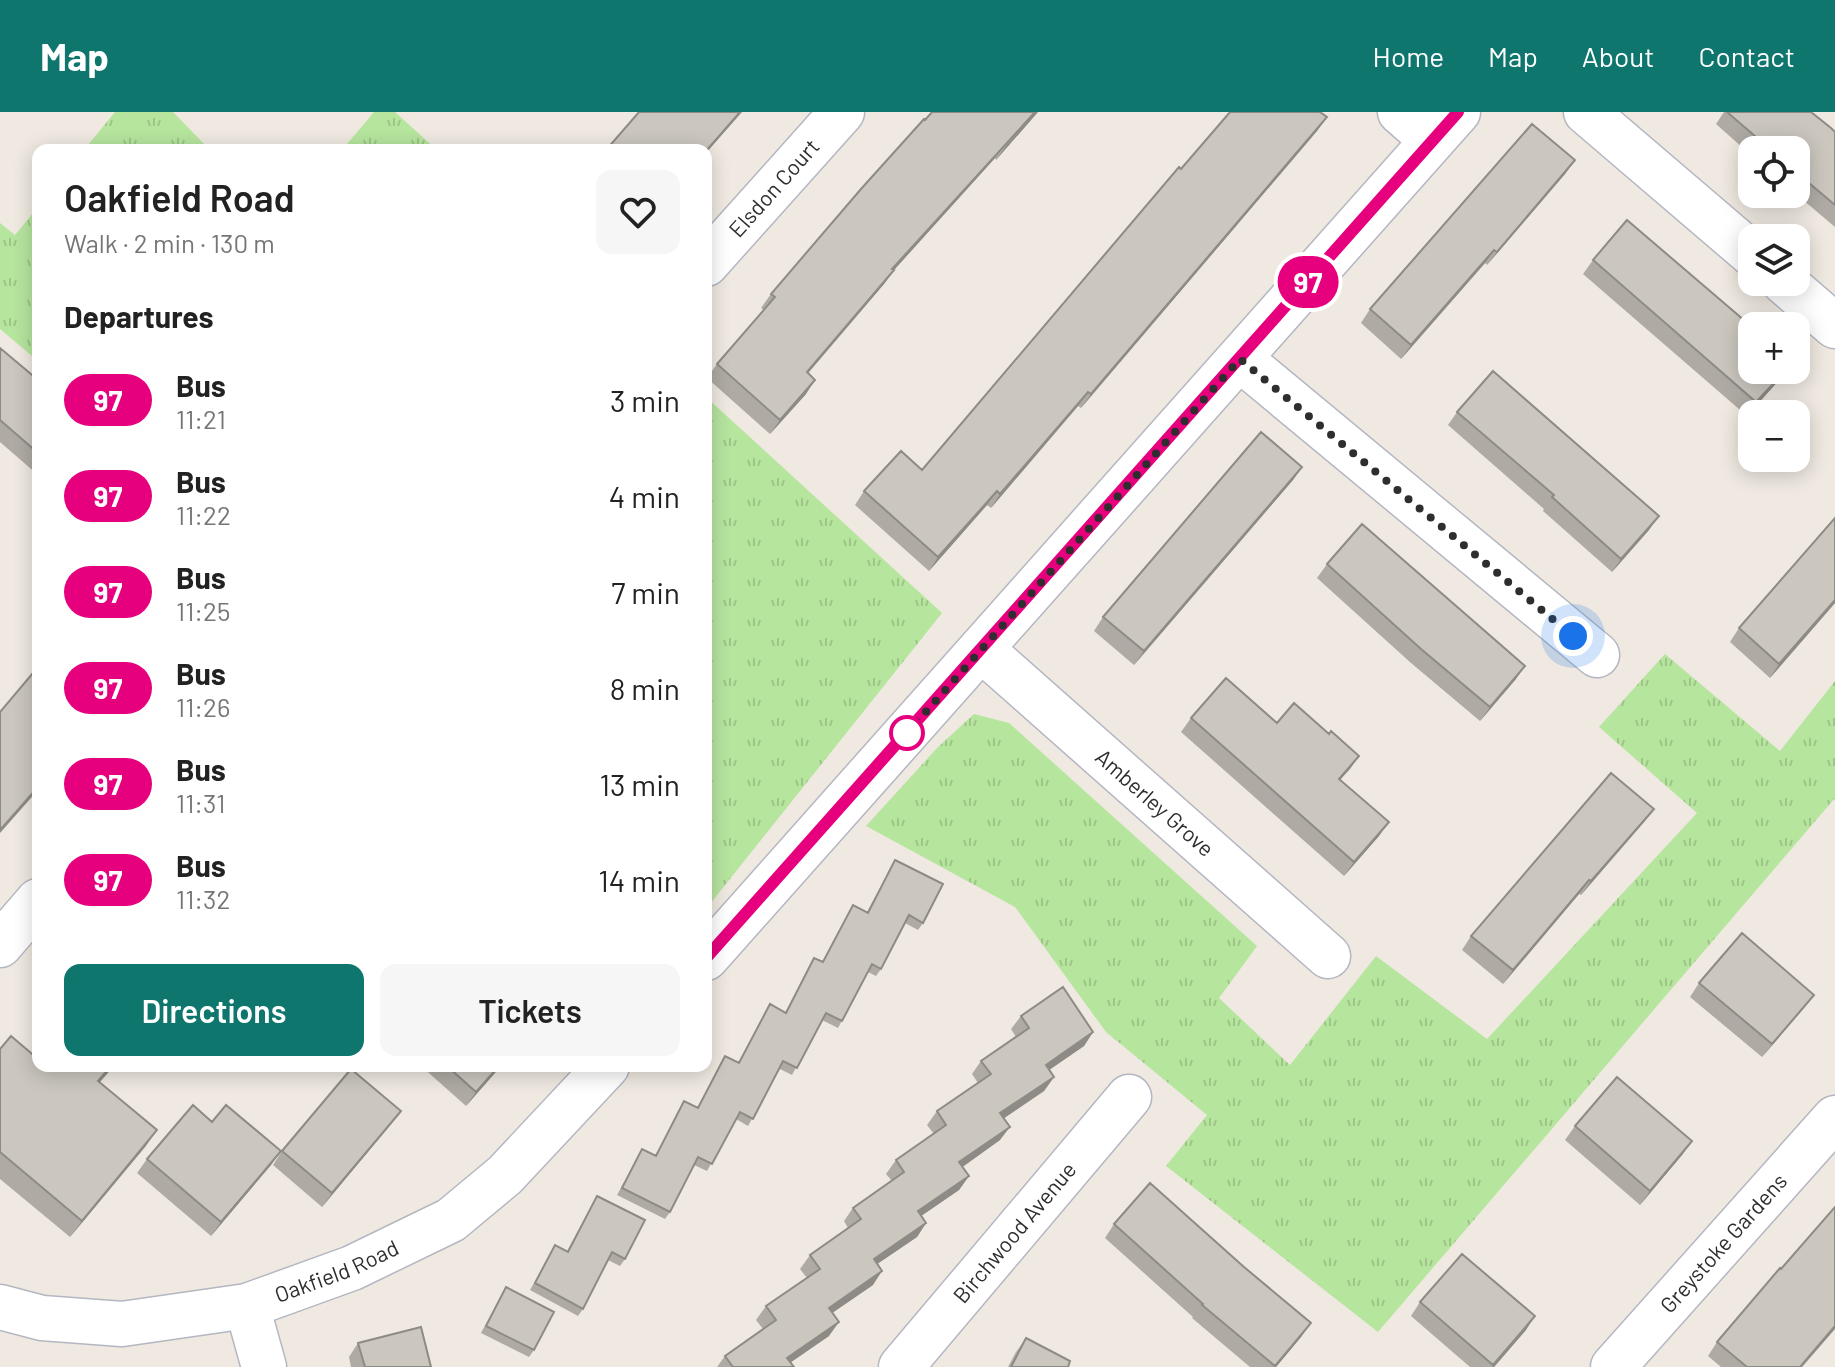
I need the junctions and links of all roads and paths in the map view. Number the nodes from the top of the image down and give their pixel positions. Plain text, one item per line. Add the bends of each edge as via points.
1 (842, 112) edge
2 (1586, 112) edge
3 (1430, 121) edge
4 (1738, 242) edge
5 (712, 257) edge
6 (1800, 296) edge
7 (1835, 326) edge
8 (1240, 359) junction
9 (981, 649) junction
10 (1597, 655) dead end
11 (32, 908) edge
12 (0, 945) edge
13 (712, 951) edge
14 (1328, 956) dead end
15 (601, 1072) edge
16 (1129, 1097) dead end
17 (1835, 1118) edge
18 (247, 1306) junction
19 (0, 1307) edge
20 (264, 1367) edge
21 (901, 1367) edge
22 (1613, 1367) edge

1 - 5 street, Elsdon Court
2 - 4 street
3 - 8 street
6 - 7 street
8 - 9 street
8 - 10 street
9 - 13 street
9 - 14 street, Amberley Grove
11 - 12 street
15 - 18 street, Oakfield Road via 505,1175 451,1220 352,1268
16 - 21 street, Birchwood Avenue
17 - 22 street, Greystoke Gardens
18 - 19 street, Oakfield Road via 122,1324 42,1318
18 - 20 street

